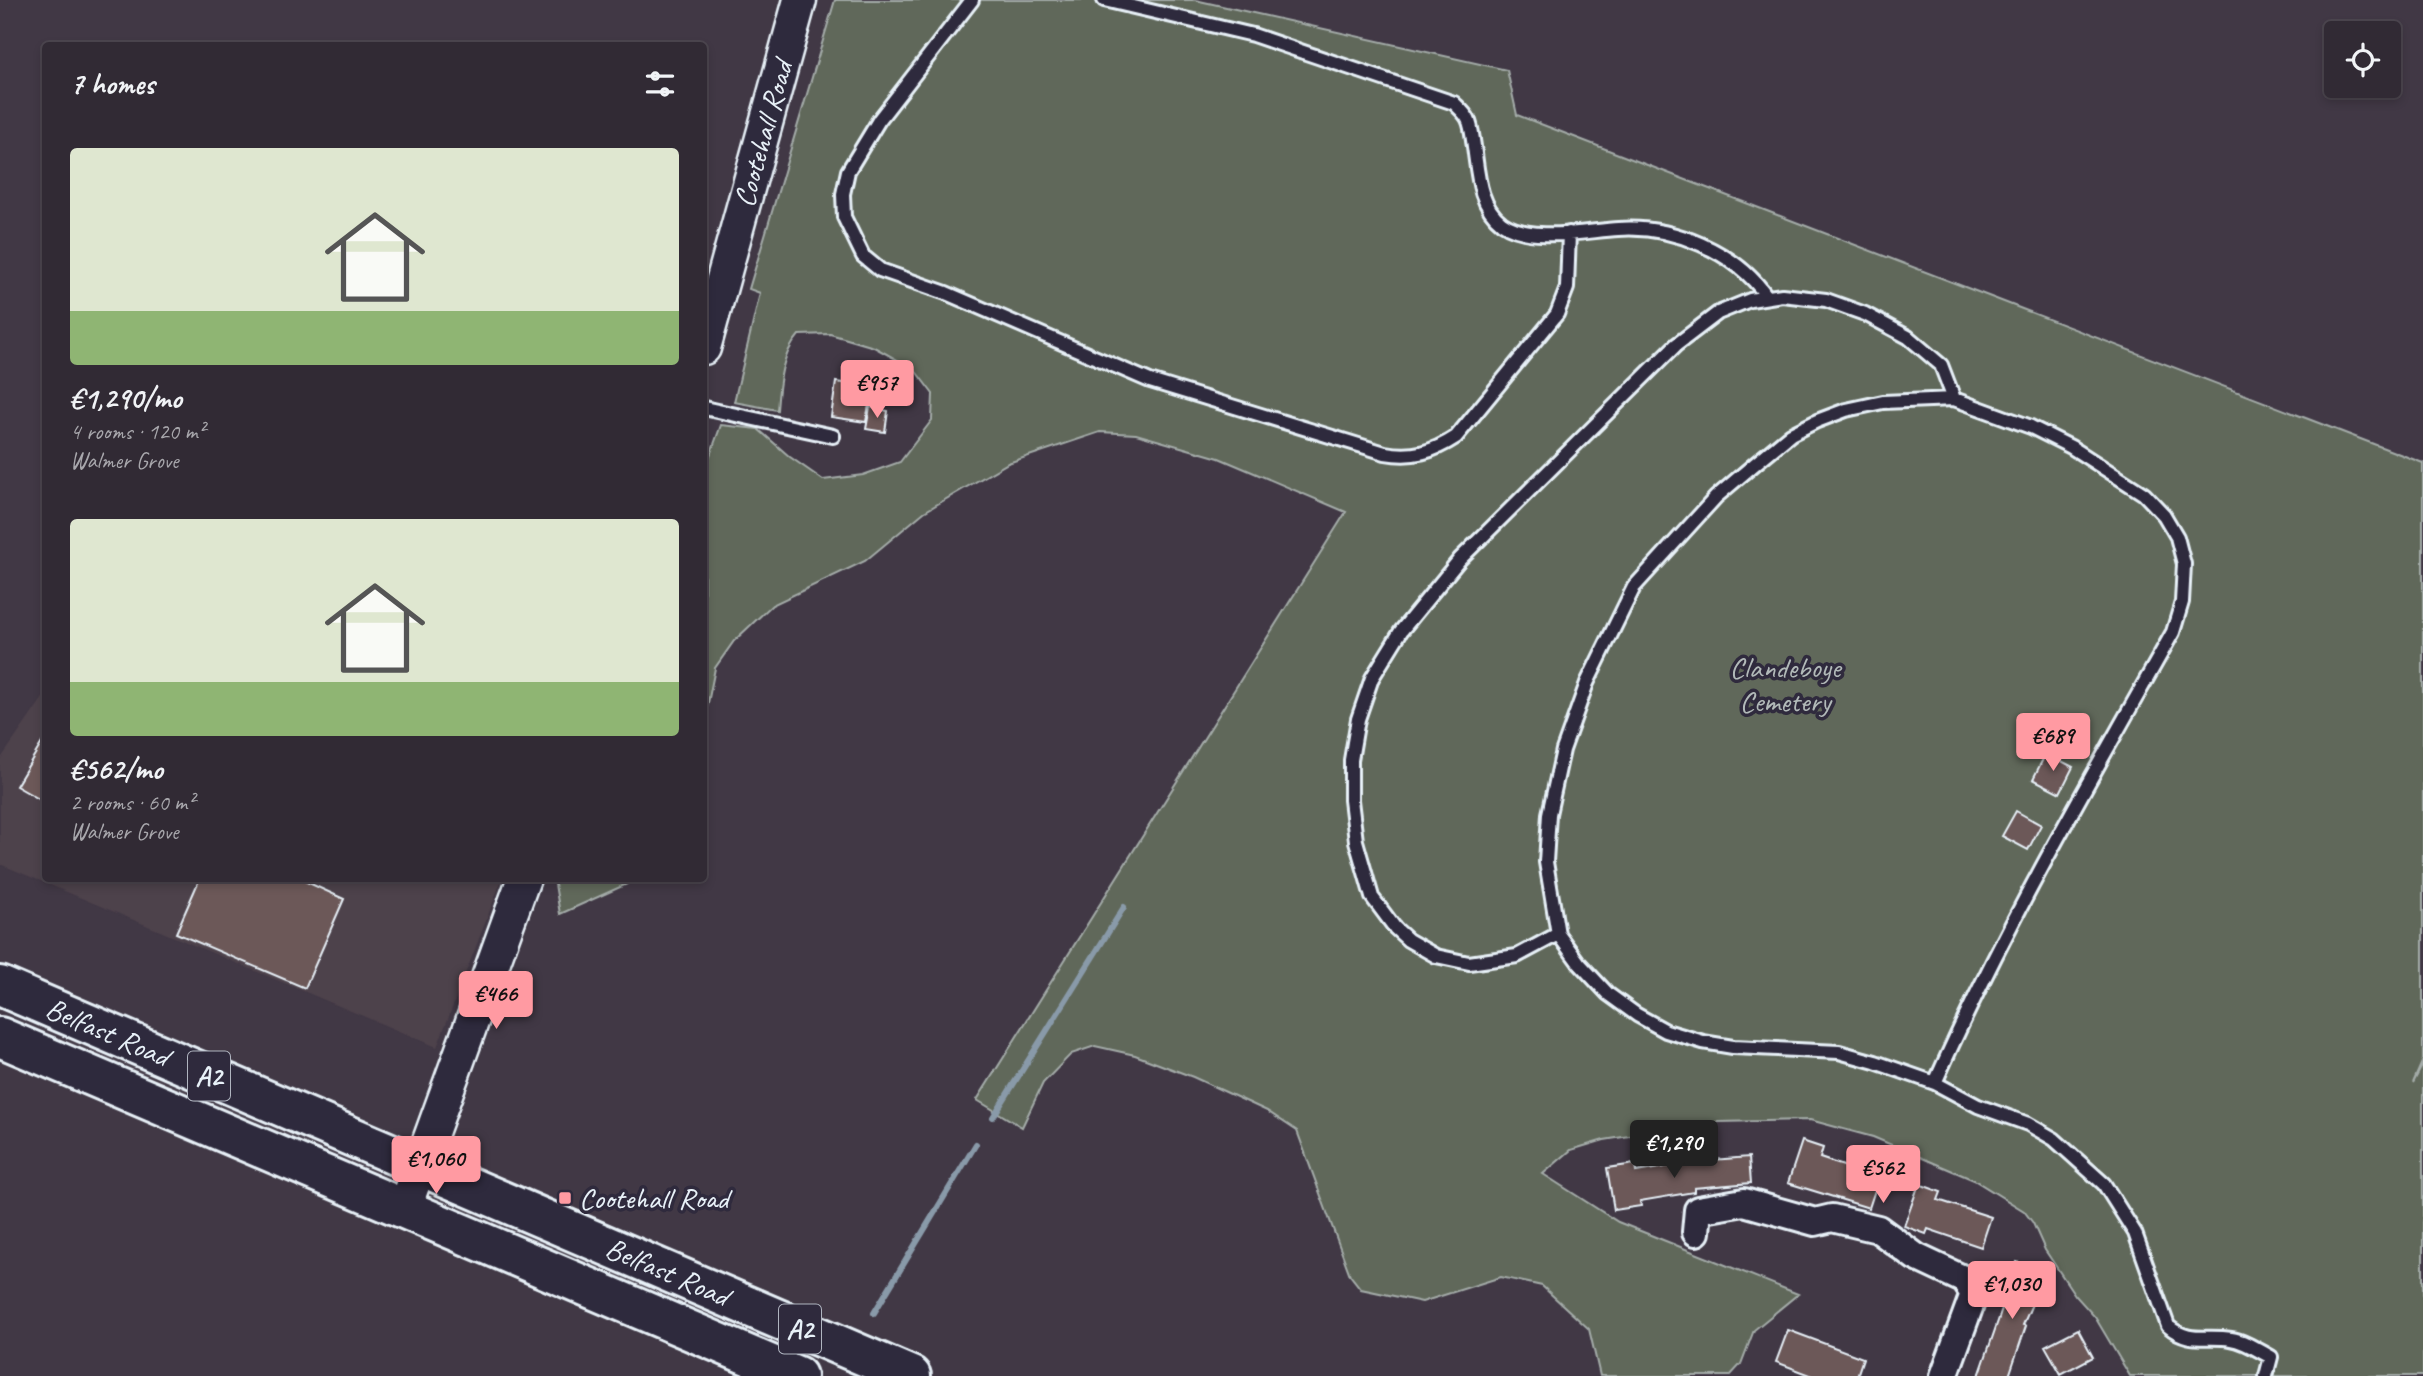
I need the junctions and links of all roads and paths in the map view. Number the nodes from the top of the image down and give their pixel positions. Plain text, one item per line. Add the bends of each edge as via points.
1 (800, 0) edge
2 (972, 0) edge
3 (1104, 0) edge
4 (1569, 233) junction
5 (1767, 297) junction
6 (707, 337) edge
7 (1954, 398) junction
8 (707, 409) edge
9 (833, 436) dead end
10 (518, 882) edge
11 (1558, 934) junction
12 (0, 986) edge
13 (0, 1037) edge
14 (1935, 1083) junction
15 (419, 1166) junction
16 (404, 1210) junction
17 (1696, 1232) dead end
18 (797, 1376) edge
19 (911, 1376) edge
20 (1944, 1376) edge
21 (2266, 1376) edge

1 - 6 street, Cootehall Road
2 - 4 lane via 879,120 848,171 844,217 851,234 863,256 880,270 946,293 1150,382 1385,453 1409,456 1438,449 1456,437 1557,314 1567,288
3 - 4 lane via 1253,35 1454,103 1469,120 1483,201 1490,213 1505,225 1528,233
4 - 5 lane via 1651,229 1686,237 1738,267
5 - 7 lane via 1826,300 1908,337 1941,365
5 - 11 lane via 1718,313 1676,345 1460,559 1401,631 1372,678 1358,719 1351,760 1356,841 1372,897 1395,928 1436,956 1469,963 1517,956
7 - 11 lane via 1883,402 1846,410 1791,434 1716,497 1634,587 1587,683 1563,750 1549,814 1546,862
7 - 14 lane via 2051,437 2144,494 2177,537 2184,575 2173,632 1987,970
8 - 9 lane
10 - 15 street
11 - 14 lane via 1608,994 1667,1031 1733,1047 1839,1052
12 - 15 highway, Belfast Road / A2
13 - 16 highway, Belfast Road / A2
14 - 21 lane via 1978,1106 2028,1124 2080,1161 2104,1184 2135,1233 2168,1326 2179,1336 2246,1343 2271,1357
15 - 16 street
15 - 19 highway, Belfast Road / A2
16 - 18 highway, Belfast Road / A2
17 - 20 street via 1698,1210 1744,1202 1815,1222 1832,1218 1878,1229 1916,1258 1965,1280 1974,1294

